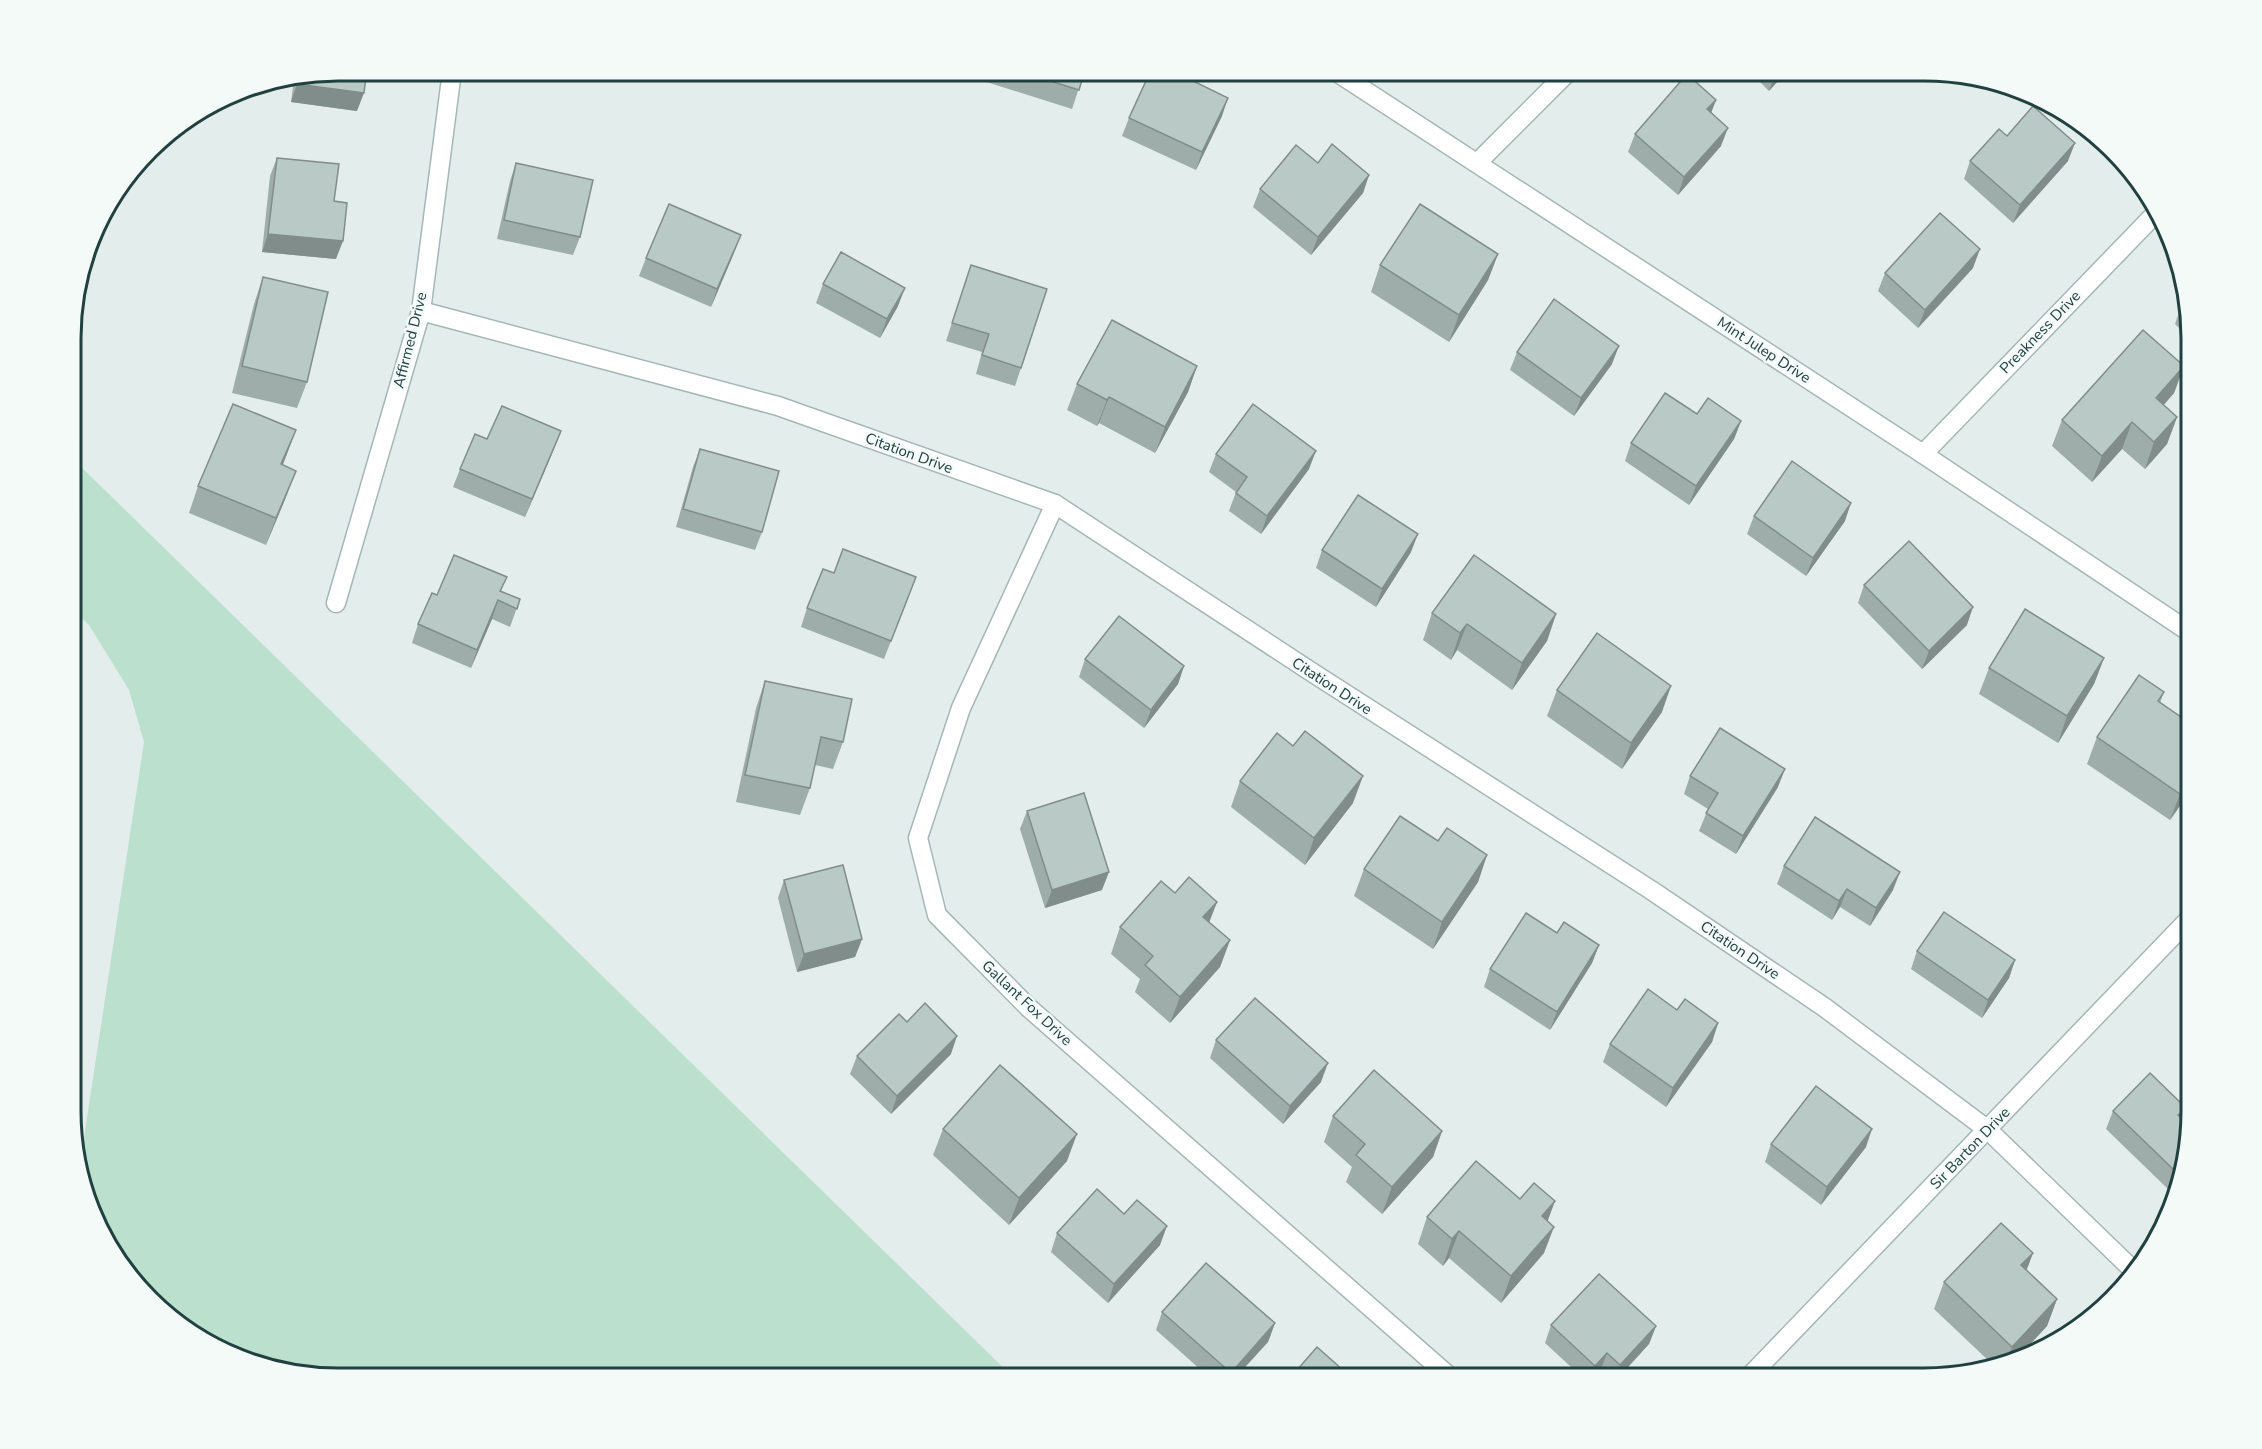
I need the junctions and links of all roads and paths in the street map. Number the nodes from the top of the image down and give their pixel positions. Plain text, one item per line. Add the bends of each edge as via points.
1 (451, 81) edge
2 (1352, 81) edge
3 (1558, 81) edge
4 (1477, 164) junction
5 (2151, 218) edge
6 (421, 311) junction
7 (1923, 454) junction
8 (1055, 504) junction
9 (336, 603) dead end
10 (2181, 626) edge
11 (2181, 927) edge
12 (1988, 1130) junction
13 (2129, 1266) edge
14 (1440, 1368) edge
15 (1758, 1368) edge

1 - 6 street, Affirmed Drive
2 - 4 street, Mint Julep Drive
3 - 4 street
4 - 7 street, Mint Julep Drive
5 - 7 street, Preakness Drive
6 - 8 street, Citation Drive via 778,406
6 - 9 street, Affirmed Drive
7 - 10 street, Mint Julep Drive
8 - 12 street, Citation Drive via 1651,890 1824,1007
8 - 14 street, Gallant Fox Drive via 961,708 918,838 937,915 1029,1008
11 - 12 street, Sir Barton Drive
12 - 13 street, Citation Drive
12 - 15 street, Sir Barton Drive

